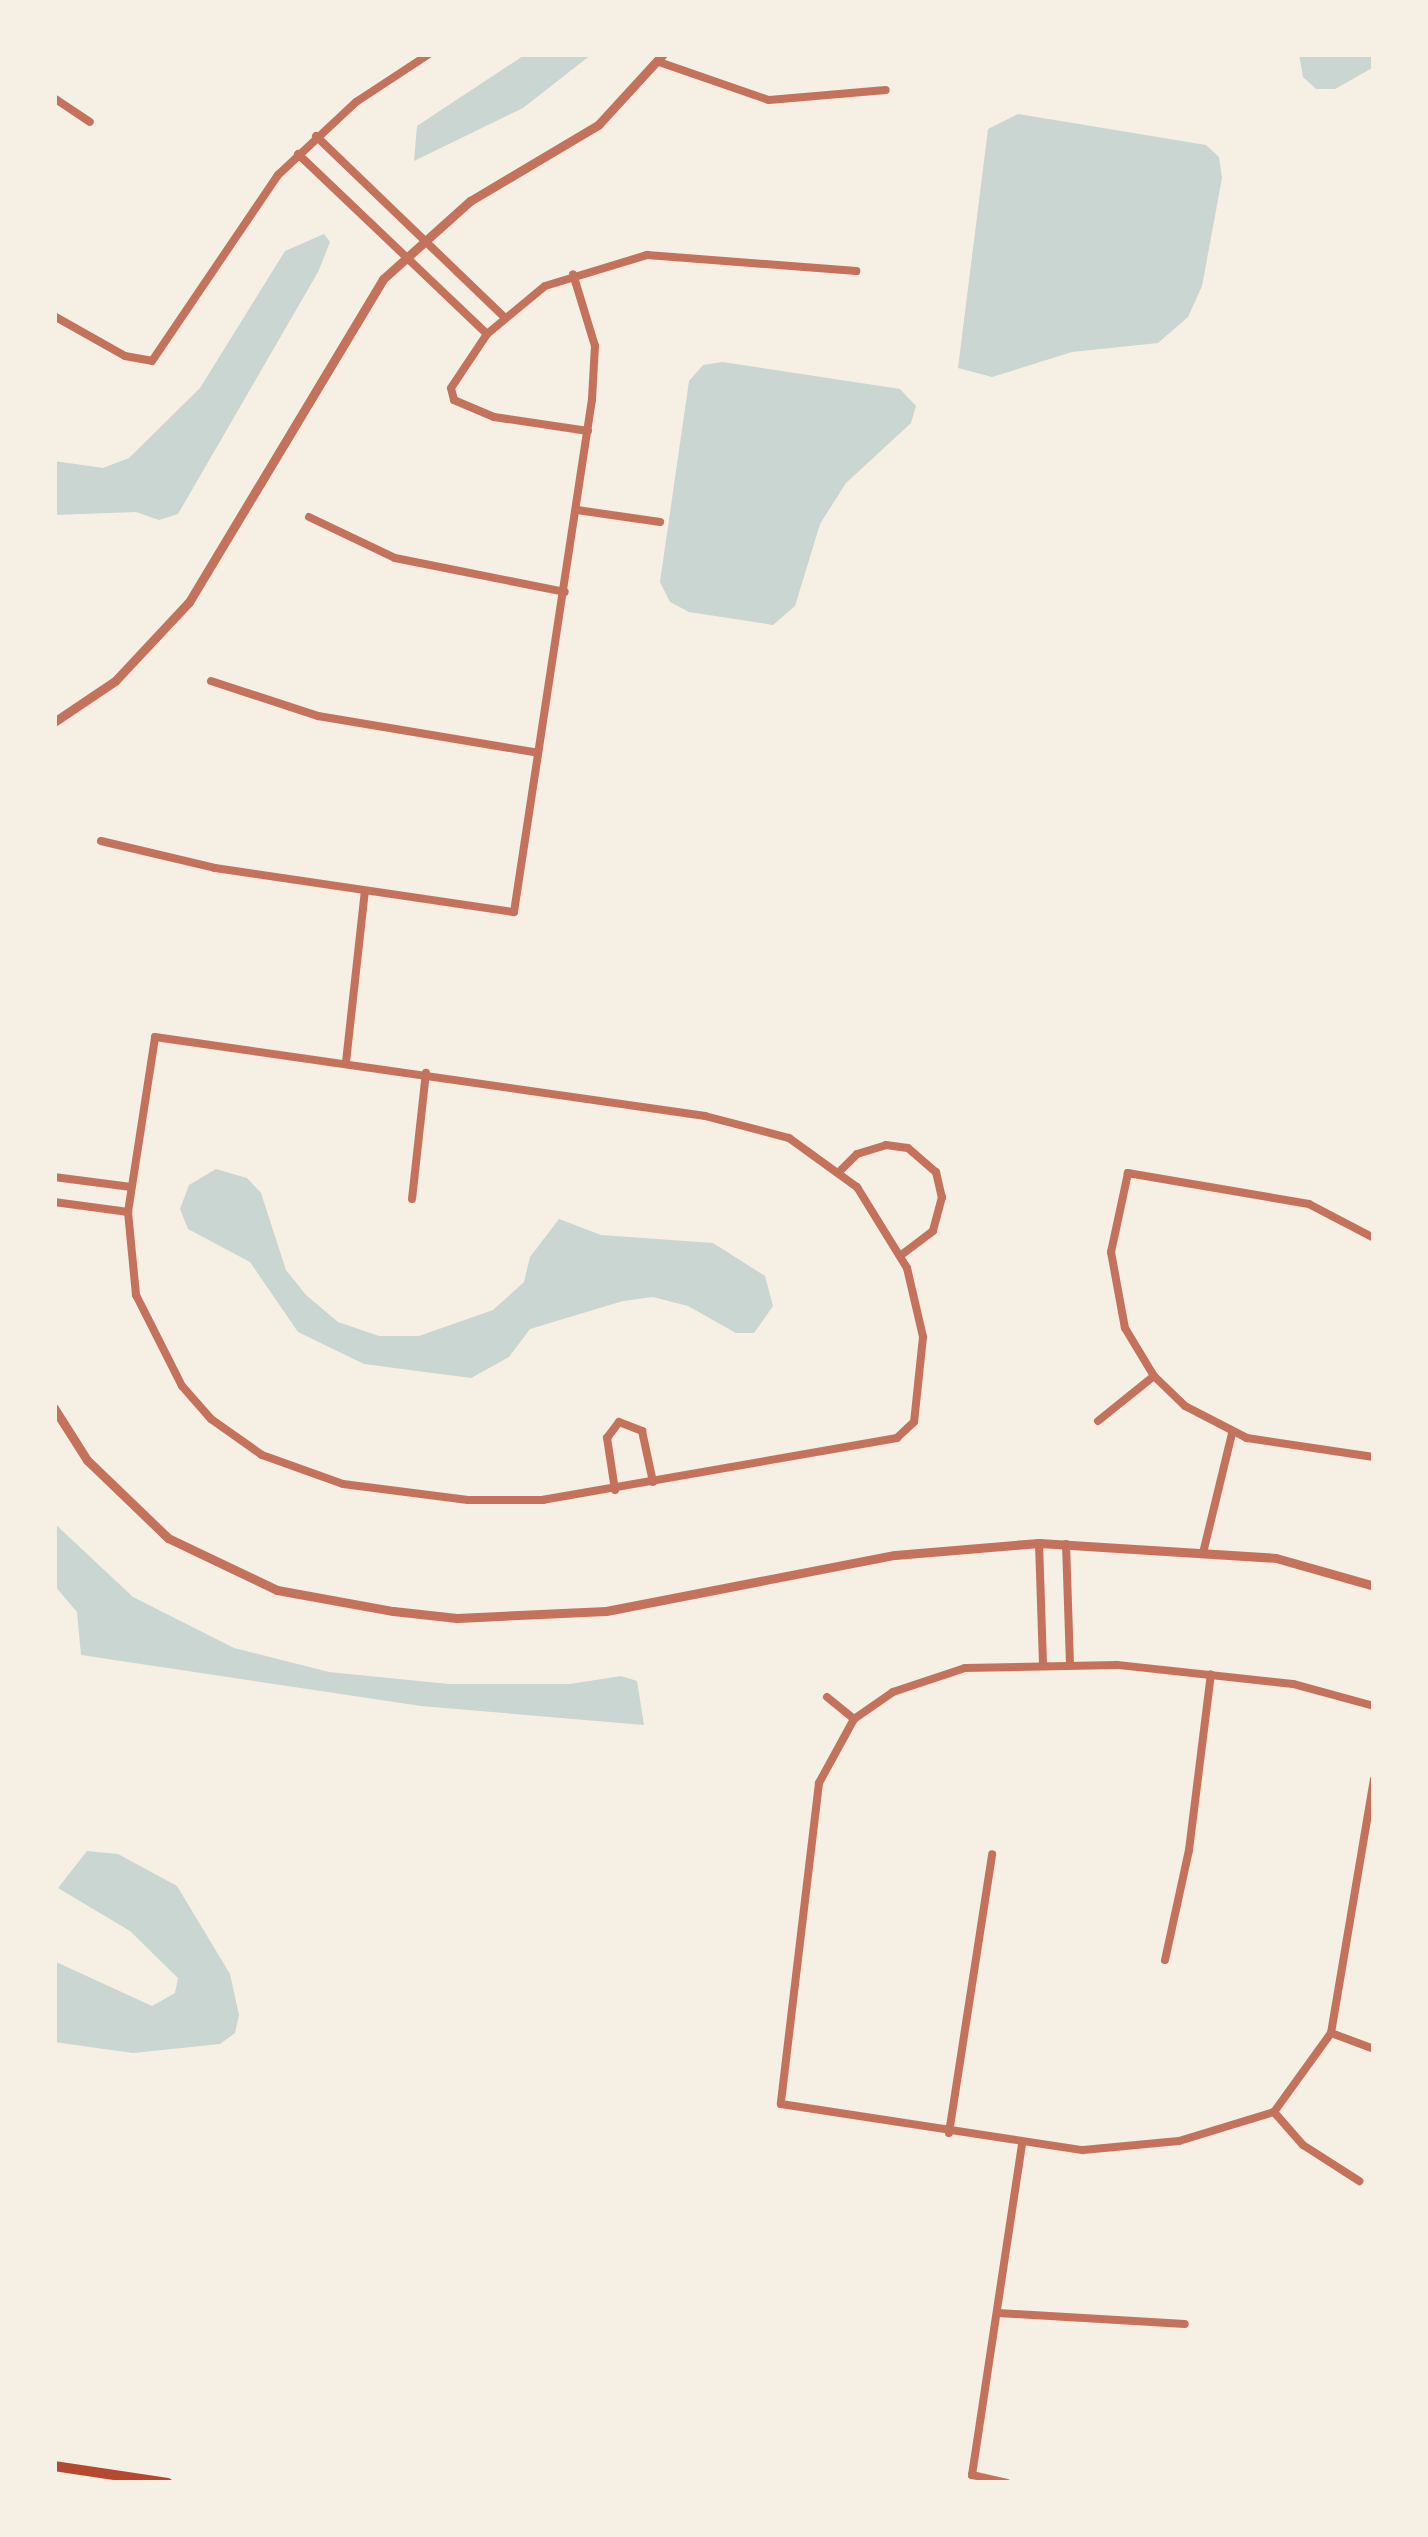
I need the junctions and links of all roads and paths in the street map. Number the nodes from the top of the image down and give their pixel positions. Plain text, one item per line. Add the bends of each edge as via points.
1 (430, 54) edge
2 (661, 58) edge
3 (886, 90) dead end
4 (54, 98) edge
5 (90, 122) dead end
6 (316, 136) junction
7 (298, 154) junction
8 (422, 239) junction
9 (406, 257) junction
10 (856, 271) dead end
11 (572, 274) junction
12 (54, 316) edge
13 (505, 318) junction
14 (487, 334) junction
15 (588, 431) junction
16 (577, 510) junction
17 (309, 517) dead end
18 (660, 522) dead end
19 (565, 592) junction
20 (211, 681) dead end
21 (54, 722) edge
22 (538, 753) junction
23 (101, 841) dead end
24 (365, 891) junction
25 (346, 1063) junction
26 (426, 1073) junction
27 (838, 1172) junction
28 (54, 1177) edge
29 (130, 1186) junction
30 (412, 1198) dead end
31 (54, 1202) edge
32 (128, 1212) junction
33 (1373, 1234) edge
34 (901, 1255) junction
35 (1154, 1376) junction
36 (54, 1408) edge
37 (1098, 1421) dead end
38 (1232, 1433) junction
39 (1374, 1457) edge
40 (653, 1482) junction
41 (615, 1490) junction
42 (1040, 1544) junction
43 (1066, 1544) junction
44 (1204, 1549) junction
45 (1374, 1586) edge
46 (1070, 1663) junction
47 (1043, 1664) junction
48 (1211, 1674) junction
49 (827, 1697) dead end
50 (1374, 1706) edge
51 (854, 1719) junction
52 (1374, 1780) edge
53 (992, 1854) dead end
54 (1165, 1960) dead end
55 (1331, 2033) junction
56 (1374, 2049) edge
57 (1274, 2112) junction
58 (949, 2133) junction
59 (1022, 2145) junction
60 (1359, 2181) dead end
61 (998, 2313) junction
62 (1184, 2324) dead end
63 (54, 2466) edge
64 (168, 2483) edge
65 (1007, 2483) edge

1 - 6 street
2 - 3 street via 769,100
2 - 8 street via 567,148 470,201
4 - 5 street
6 - 7 street
6 - 8 street
7 - 9 street
7 - 12 street via 237,229 152,361 125,356
8 - 9 street
8 - 13 street
9 - 14 street
9 - 21 street via 357,310 189,602 131,667
10 - 11 street via 674,254 620,258
11 - 13 street
11 - 15 street via 595,346
13 - 14 street
14 - 15 street via 452,388 454,400 494,417
15 - 16 street
16 - 18 street
16 - 19 street
17 - 19 street via 395,558
19 - 22 street
20 - 22 street via 318,716
22 - 24 street via 514,912
23 - 24 street
24 - 25 street
25 - 26 street
25 - 29 street via 155,1037
26 - 27 street via 749,1125 789,1138
26 - 30 street
27 - 34 street
27 - 34 street via 886,1144 908,1148 936,1172 934,1231
28 - 29 street
29 - 32 street
31 - 32 street
32 - 41 street via 136,1295 163,1358 211,1419 262,1455 313,1476 425,1496 511,1501
33 - 35 street via 1309,1204 1127,1172 1113,1234 1114,1293
34 - 40 street via 923,1337 914,1422 897,1438
35 - 37 street
35 - 38 street
36 - 42 street via 87,1460 168,1538 277,1590 392,1611 457,1618 606,1611 896,1555
38 - 39 street
38 - 44 street
40 - 41 street
40 - 41 street via 642,1432 619,1422 607,1438
42 - 43 street
42 - 47 street
43 - 44 street
43 - 46 street
44 - 45 street via 1276,1558
46 - 47 street
46 - 48 street
47 - 51 street via 929,1676
48 - 50 street
48 - 54 street via 1189,1850
49 - 51 street
51 - 58 street via 819,1783 810,1823 782,2104
52 - 55 street
53 - 58 street
55 - 56 street
55 - 57 street
57 - 59 street via 1135,2148
57 - 60 street via 1304,2145
58 - 59 street
59 - 61 street
61 - 62 street
61 - 65 street via 971,2476
63 - 64 main road

